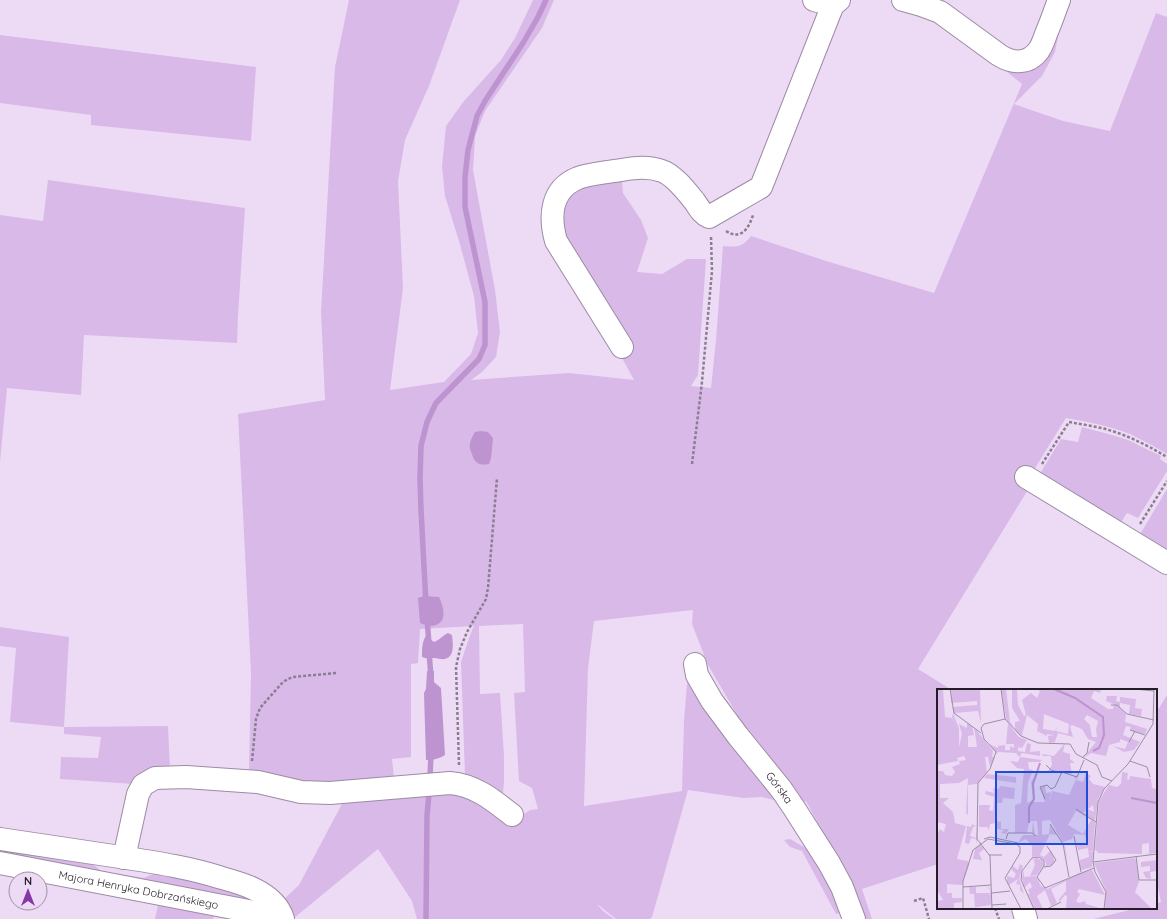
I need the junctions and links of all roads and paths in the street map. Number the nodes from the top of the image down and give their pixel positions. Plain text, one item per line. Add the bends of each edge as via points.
1 (903, 0) edge
2 (1059, 0) edge
3 (829, 2) edge
4 (709, 217) junction
5 (622, 347) dead end
6 (1167, 456) edge
7 (692, 464) dead end
8 (497, 478) dead end
9 (1029, 478) joint
10 (1167, 481) edge
11 (1130, 540) junction
12 (1167, 563) edge
13 (695, 664) dead end
14 (336, 673) dead end
15 (250, 781) junction
16 (460, 783) junction
17 (512, 815) dead end
18 (0, 839) edge
19 (124, 858) junction
20 (0, 863) edge
21 (914, 901) dead end
22 (995, 909) edge
23 (1023, 909) edge
24 (276, 919) edge
25 (283, 919) edge
26 (854, 919) edge
27 (930, 919) edge
28 (999, 919) edge
29 (1026, 919) edge

1 - 2 street via 940,12 1000,56 1020,62 1033,56 1039,49
3 - 4 street via 761,187
4 - 5 street via 702,213 682,186 666,172 649,167 579,178 569,183 557,196 552,219 556,240
4 - 7 path via 712,271
6 - 9 path via 1118,433 1069,422
8 - 16 path via 486,599 460,649 456,668
9 - 11 street
10 - 11 path
11 - 12 street
13 - 26 street, Górska via 697,675 709,697 794,808 829,864 842,887
14 - 15 path via 288,679 260,708 256,719
15 - 16 street via 314,793
15 - 19 street via 186,777 155,778 149,781 138,794
16 - 17 street via 492,799
18 - 19 street
19 - 25 street via 196,870 247,886 274,904
20 - 24 street, Majora Henryka Dobrzańskiego via 259,912
21 - 27 path via 923,898
22 - 28 path
23 - 29 street

